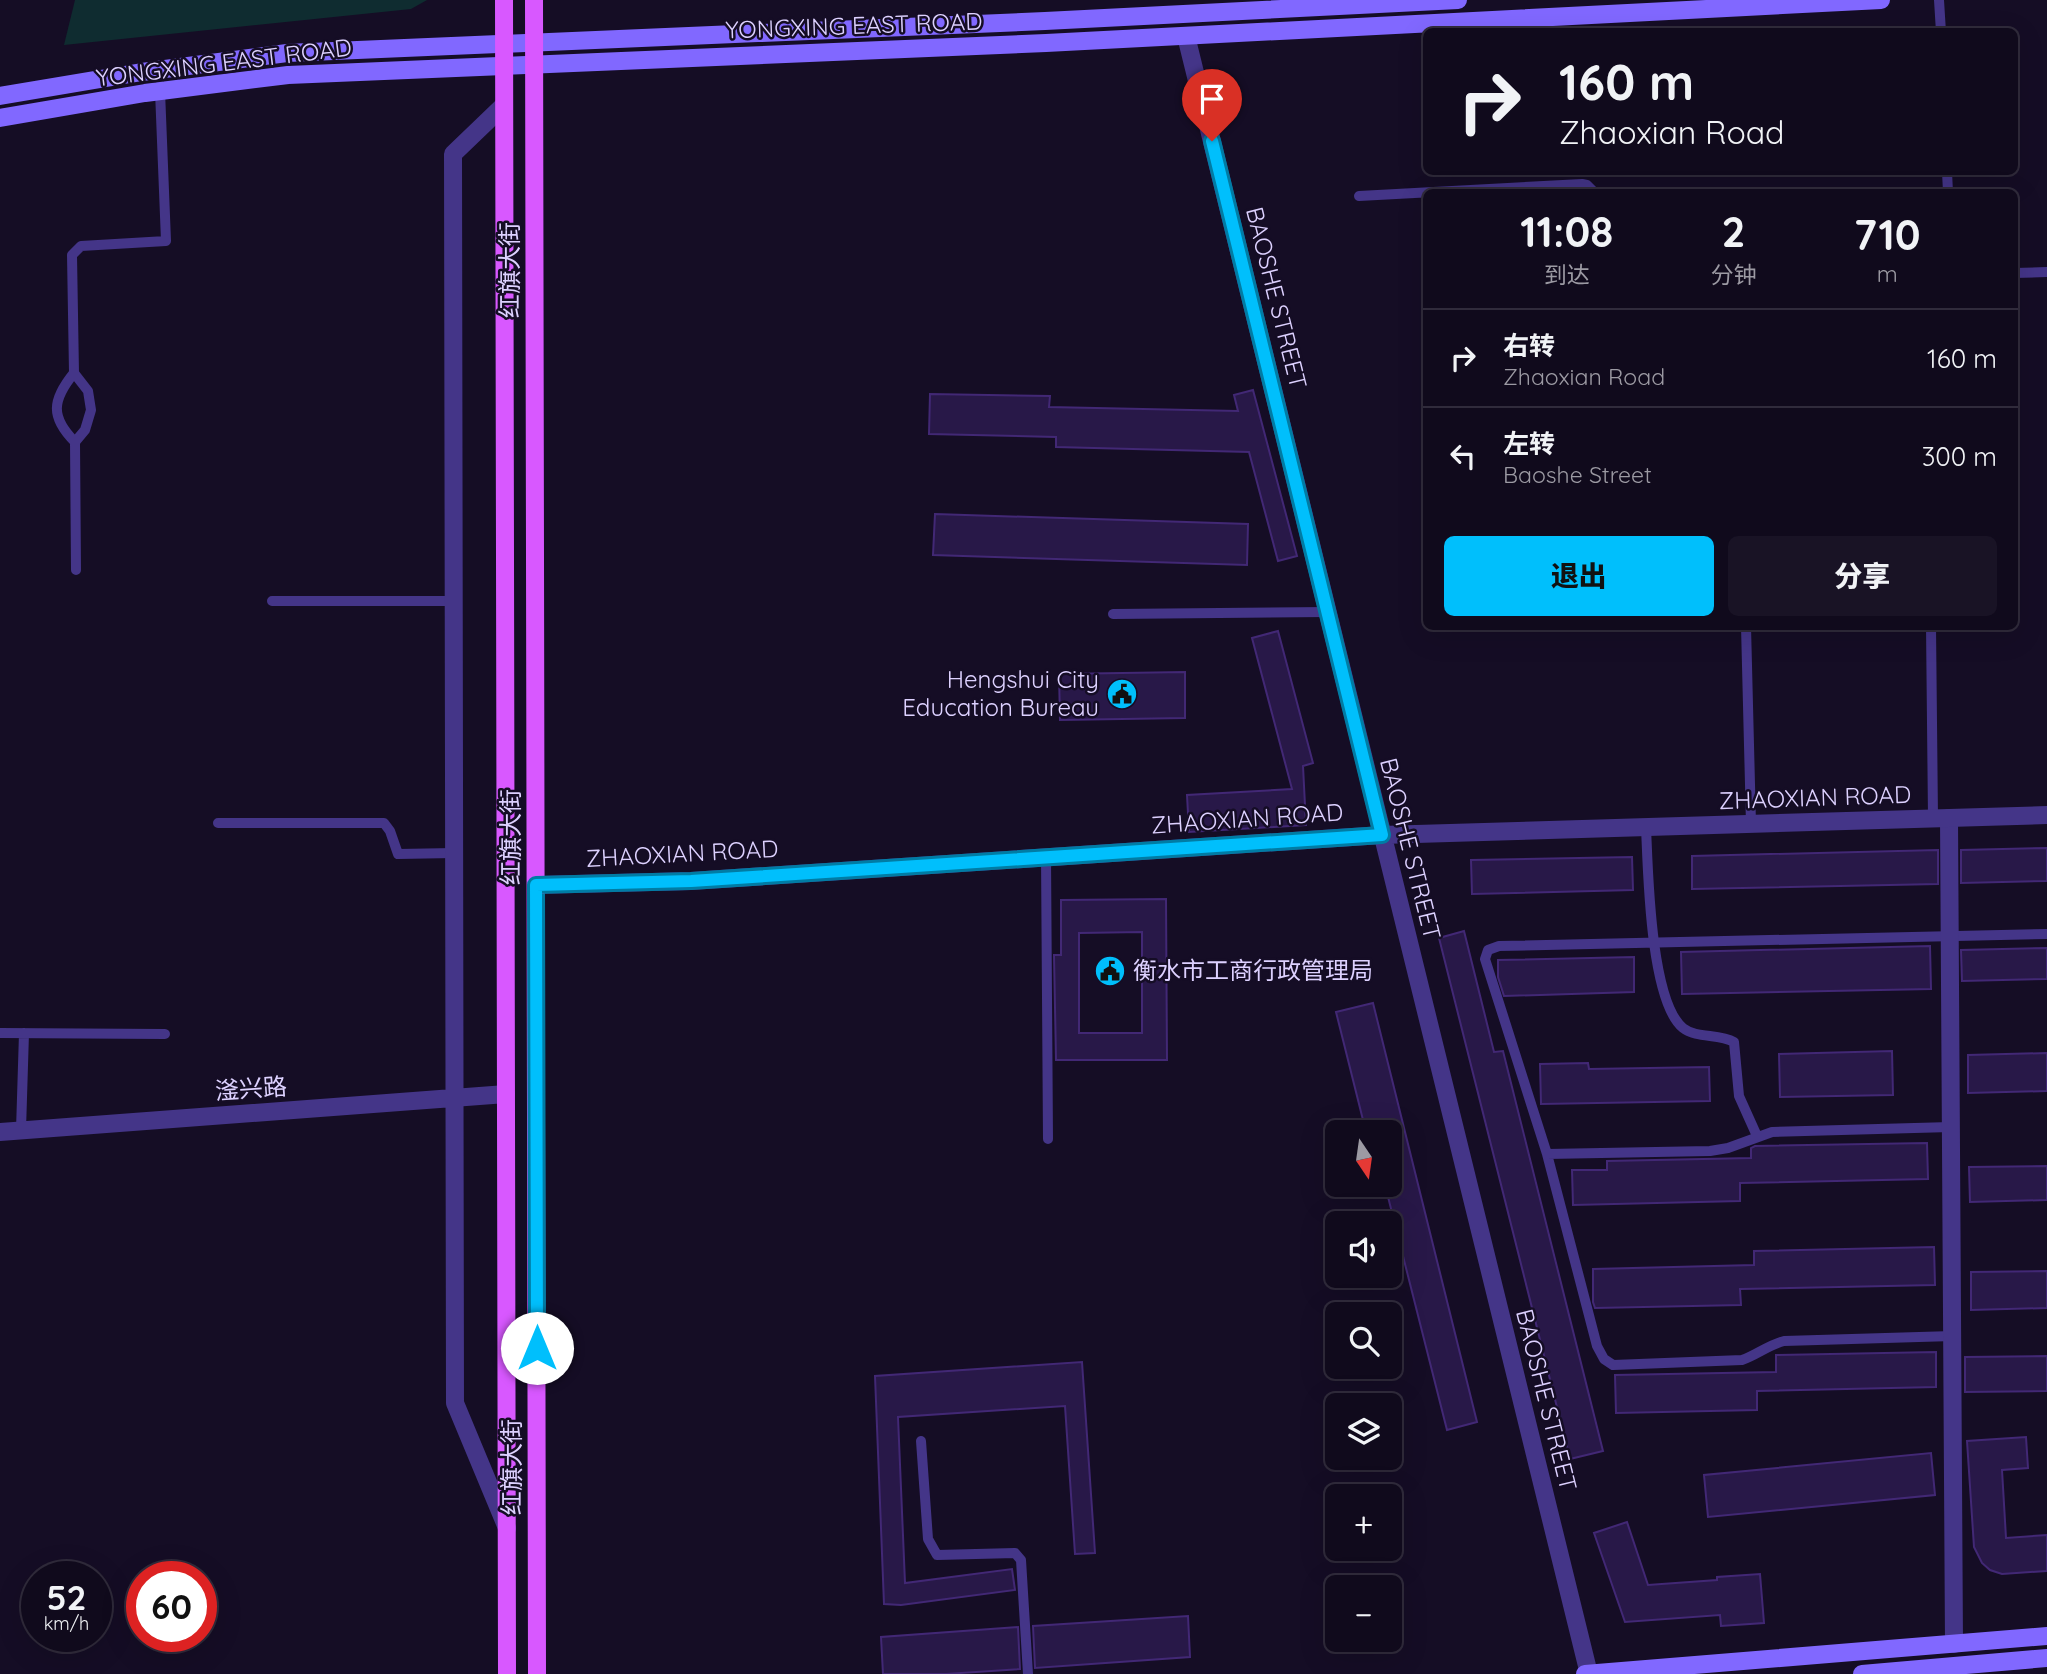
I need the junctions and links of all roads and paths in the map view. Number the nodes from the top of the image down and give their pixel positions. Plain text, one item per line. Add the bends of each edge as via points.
1 (504, 0) edge
2 (534, 0) edge
3 (1458, 0) edge
4 (1881, 0) edge
5 (1939, 0) edge
6 (1941, 28) edge
7 (1186, 36) junction
8 (534, 42) junction
9 (504, 43) junction
10 (534, 64) junction
11 (504, 65) junction
12 (160, 91) junction
13 (0, 96) edge
14 (504, 105) junction
15 (0, 118) edge
16 (1489, 189) edge
17 (1589, 189) edge
18 (1423, 193) edge
19 (1359, 196) dead end
20 (2047, 272) edge
21 (2018, 273) edge
22 (74, 373) junction
23 (75, 442) junction
24 (76, 570) dead end
25 (272, 601) dead end
26 (454, 601) junction
27 (1327, 612) junction
28 (1113, 614) dead end
29 (1746, 630) edge
30 (1931, 630) edge
31 (2047, 815) edge
32 (1941, 818) junction
33 (218, 823) dead end
34 (1751, 824) junction
35 (1646, 827) junction
36 (1382, 835) junction
37 (454, 853) junction
38 (1046, 856) junction
39 (536, 885) junction
40 (2047, 934) edge
41 (1950, 936) junction
42 (1655, 943) junction
43 (0, 1033) edge
44 (24, 1033) junction
45 (165, 1034) dead end
46 (506, 1094) junction
47 (454, 1098) junction
48 (1951, 1127) junction
49 (21, 1130) junction
50 (0, 1132) edge
51 (1757, 1136) junction
52 (1048, 1139) dead end
53 (1547, 1154) junction
54 (1953, 1336) junction
55 (921, 1441) dead end
56 (507, 1528) junction
57 (2047, 1636) edge
58 (1954, 1644) junction
59 (2041, 1664) edge
60 (507, 1674) edge
61 (537, 1674) edge
62 (1028, 1674) edge
63 (1587, 1674) edge
64 (1863, 1674) edge

1 - 9 main road, 红旗大街
2 - 8 main road, 红旗大街
3 - 8 main road, YONGXING EAST ROAD
4 - 7 main road, YONGXING EAST ROAD
5 - 6 lane
7 - 10 main road, YONGXING EAST ROAD
7 - 27 street, BAOSHE STREET
8 - 9 main road, YONGXING EAST ROAD
8 - 10 main road, 红旗大街
9 - 11 main road, 红旗大街
9 - 13 main road, YONGXING EAST ROAD via 238,58
10 - 11 main road, YONGXING EAST ROAD
10 - 39 main road, 红旗大街
11 - 12 main road, YONGXING EAST ROAD via 288,75
11 - 14 main road, 红旗大街
12 - 15 main road, YONGXING EAST ROAD
12 - 22 lane via 166,241 76,249 72,255
14 - 26 street via 453,154
14 - 46 main road, 红旗大街
16 - 17 lane via 1582,184
18 - 19 lane
20 - 21 lane
22 - 23 lane via 88,391 91,410 85,430
22 - 23 lane via 59,395 56,414
23 - 24 lane
25 - 26 lane
26 - 37 street
27 - 28 lane
27 - 36 street, BAOSHE STREET
29 - 34 lane
30 - 32 lane
31 - 32 street, ZHAOXIAN ROAD
32 - 34 street, ZHAOXIAN ROAD
32 - 41 street
33 - 37 lane via 384,823 398,854
34 - 35 street, ZHAOXIAN ROAD
35 - 36 street, ZHAOXIAN ROAD
35 - 42 lane
36 - 38 street, ZHAOXIAN ROAD
36 - 63 street, BAOSHE STREET
37 - 47 street
38 - 39 street, ZHAOXIAN ROAD via 691,881
38 - 52 lane
39 - 61 main road, 红旗大街
40 - 41 lane
41 - 42 lane
41 - 48 street
42 - 51 lane via 1665,998 1674,1018 1695,1034 1724,1036 1734,1042 1739,1096
42 - 53 lane via 1499,946 1488,950 1485,959
43 - 44 lane
44 - 45 lane
44 - 49 lane
46 - 47 street, 滏兴路
46 - 56 main road, 红旗大街
47 - 49 street, 滏兴路
47 - 56 street via 455,1404
48 - 51 lane
48 - 54 street
49 - 50 street, 滏兴路
51 - 53 lane via 1710,1151
53 - 54 lane via 1597,1346 1613,1365 1742,1360 1784,1341
54 - 58 street
55 - 62 lane via 928,1539 937,1555 1015,1553 1021,1560
56 - 60 main road, 红旗大街
57 - 58 main road
58 - 63 main road
59 - 64 main road

